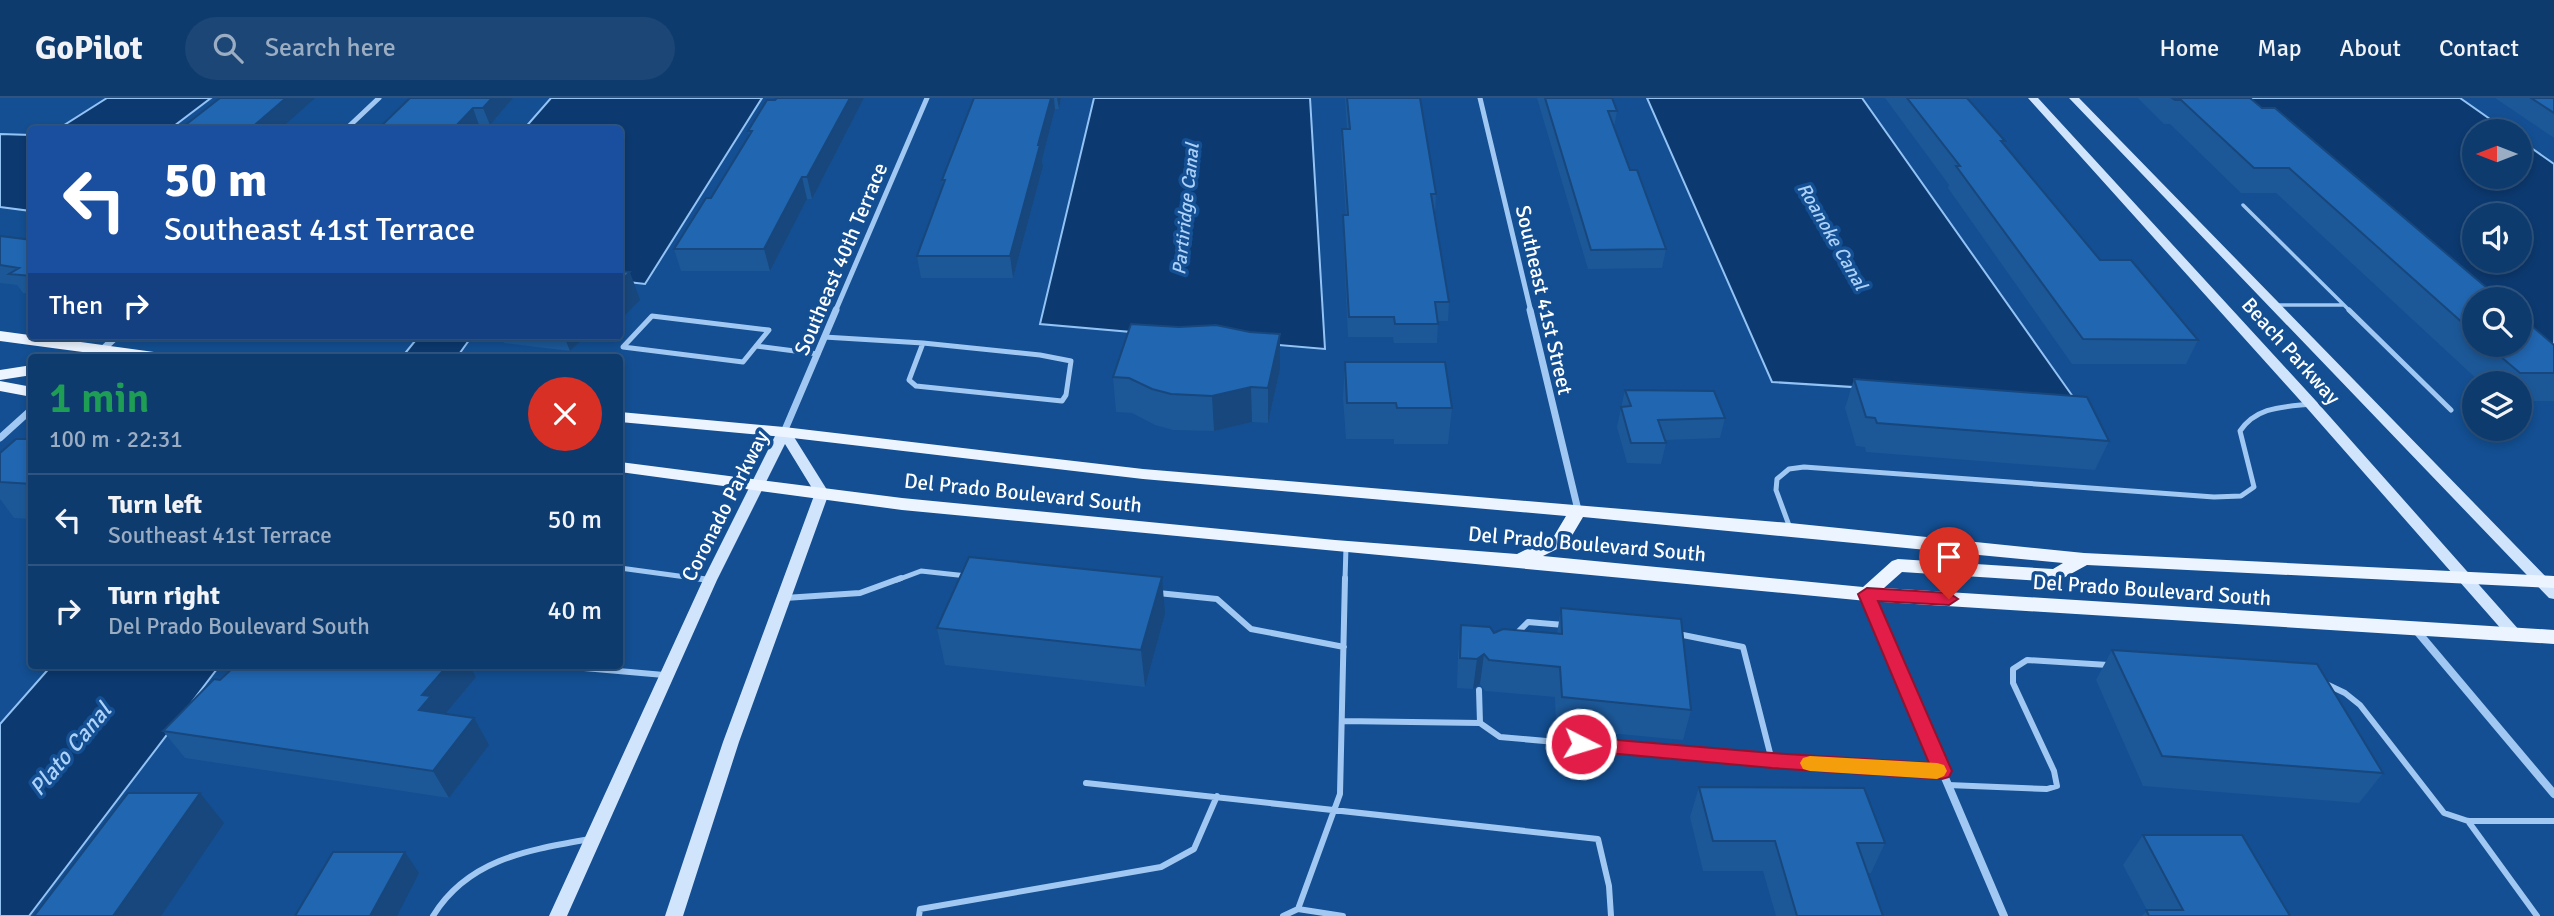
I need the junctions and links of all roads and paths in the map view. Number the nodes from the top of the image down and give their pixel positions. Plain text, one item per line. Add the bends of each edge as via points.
1 (379, 98) edge
2 (927, 98) edge
3 (1480, 98) edge
4 (2033, 98) edge
5 (2074, 98) edge
6 (349, 126) edge
7 (2243, 205) dead end
8 (2274, 304) junction
9 (2344, 305) junction
10 (0, 336) edge
11 (824, 337) junction
12 (28, 340) edge
13 (32, 340) edge
14 (113, 340) edge
15 (923, 343) junction
16 (756, 346) junction
17 (103, 349) junction
18 (87, 354) edge
19 (135, 354) edge
20 (818, 354) junction
21 (28, 371) edge
22 (0, 375) edge
23 (0, 386) edge
24 (28, 391) edge
25 (2311, 404) junction
26 (2451, 410) dead end
27 (28, 413) edge
28 (623, 417) edge
29 (784, 432) junction
30 (0, 438) edge
31 (623, 467) edge
32 (756, 484) junction
33 (822, 493) junction
34 (1578, 510) junction
35 (1790, 529) junction
36 (1346, 547) junction
37 (2084, 559) junction
38 (1520, 560) junction
39 (623, 568) edge
40 (975, 576) edge
41 (2463, 577) junction
42 (710, 580) junction
43 (2550, 586) edge
44 (1150, 593) edge
45 (1867, 594) junction
46 (783, 598) junction
47 (1569, 625) edge
48 (2416, 630) junction
49 (1665, 633) edge
50 (2515, 635) junction
51 (2554, 637) edge
52 (1510, 640) edge
53 (1344, 648) junction
54 (2122, 666) edge
55 (597, 669) edge
56 (667, 675) junction
57 (2311, 681) edge
58 (1479, 691) dead end
59 (1343, 721) junction
60 (1480, 723) junction
61 (1772, 761) junction
62 (1942, 771) junction
63 (1086, 783) dead end
64 (1948, 785) junction
65 (2554, 794) edge
66 (1217, 796) junction
67 (1335, 808) junction
68 (2468, 821) junction
69 (2554, 821) edge
70 (594, 838) junction
71 (1298, 909) junction
72 (433, 916) edge
73 (558, 916) edge
74 (674, 916) edge
75 (919, 916) edge
76 (1283, 916) edge
77 (1343, 916) edge
78 (1611, 916) edge
79 (2004, 916) edge
80 (2537, 916) edge

1 - 6 street
2 - 11 street, Southeast 40th Terrace
3 - 34 street, Southeast 41st Street
4 - 25 street, Beach Parkway
5 - 8 street, Beach Parkway
7 - 9 lane
8 - 9 lane
8 - 43 street, Beach Parkway
9 - 26 lane
10 - 12 main road
11 - 15 lane
11 - 20 street, Southeast 40th Terrace
13 - 17 main road
14 - 17 street
15 - 15 lane via 909,380 916,386 1062,401 1066,395 1071,361
16 - 16 lane via 769,330 652,316 623,347 743,362
16 - 20 lane
17 - 18 main road
17 - 19 main road
20 - 29 street, Southeast 40th Terrace
21 - 22 main road
23 - 24 main road
25 - 35 lane via 2261,411 2246,419 2240,431 2254,487 2241,496 1804,467 1789,469 1776,479
25 - 41 street, Beach Parkway
27 - 30 street
28 - 29 main road, Del Prado Boulevard South
29 - 32 street, Coronado Parkway
29 - 33 street, Coronado Parkway
29 - 34 main road, Del Prado Boulevard South via 1143,474
31 - 32 main road, Del Prado Boulevard South
32 - 33 main road, Del Prado Boulevard South
32 - 42 street, Coronado Parkway
33 - 36 main road, Del Prado Boulevard South
33 - 46 street
34 - 35 main road, Del Prado Boulevard South
34 - 38 main road via 1561,540
35 - 37 main road, Del Prado Boulevard South
36 - 38 main road, Del Prado Boulevard South
36 - 53 lane
37 - 41 main road, Del Prado Boulevard South
37 - 45 main road via 2056,576 1898,565
38 - 45 main road, Del Prado Boulevard South
39 - 42 lane
40 - 46 lane via 922,571 860,593
41 - 43 main road, Del Prado Boulevard South
41 - 50 street, Beach Parkway
42 - 56 street, Coronado Parkway
44 - 53 lane via 1217,599 1251,629
45 - 48 main road, Del Prado Boulevard South
45 - 62 street
46 - 74 street
47 - 52 lane via 1528,622
48 - 50 main road, Del Prado Boulevard South
48 - 65 street
49 - 61 lane via 1743,648
50 - 51 main road, Del Prado Boulevard South
53 - 59 lane
54 - 64 lane via 2027,660 2012,669 2013,683 2057,786
55 - 56 lane
56 - 70 street, Coronado Parkway
57 - 68 lane via 2325,683 2360,705 2444,813
58 - 60 lane
59 - 60 lane
59 - 67 lane via 1340,794
60 - 61 lane via 1500,737
61 - 62 lane
62 - 64 street
63 - 66 lane
64 - 79 street
66 - 67 lane
66 - 75 lane via 1194,849 1161,867 920,909
67 - 71 lane
67 - 78 lane via 1598,839
68 - 69 lane
68 - 80 lane
70 - 72 lane via 491,862 441,898
70 - 73 street, Coronado Parkway
71 - 76 lane
71 - 77 lane

